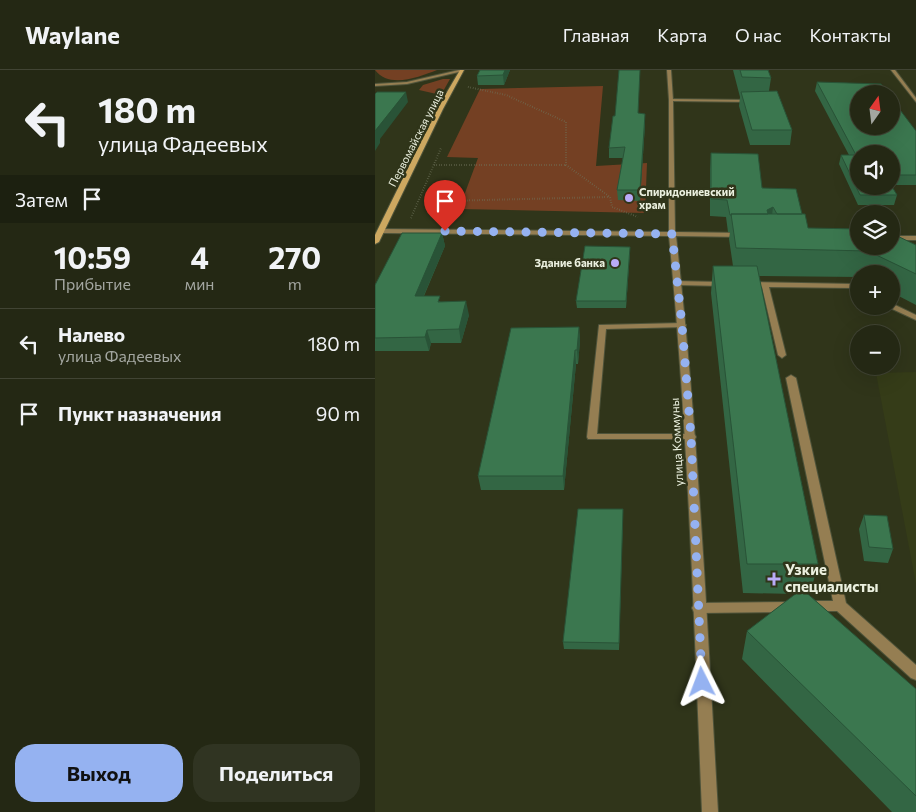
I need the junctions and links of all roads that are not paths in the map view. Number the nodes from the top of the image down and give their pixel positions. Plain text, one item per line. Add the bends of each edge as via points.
1 (669, 70) edge
2 (893, 70) edge
3 (462, 71) edge
4 (375, 85) edge
5 (915, 97) edge
6 (671, 100) junction
7 (755, 101) edge
8 (382, 230) junction
9 (672, 234) junction
10 (754, 236) edge
11 (900, 238) edge
12 (916, 238) edge
13 (375, 242) edge
14 (677, 283) junction
15 (765, 284) junction
16 (850, 286) edge
17 (900, 310) edge
18 (916, 318) edge
19 (682, 325) junction
20 (782, 355) dead end
21 (791, 378) dead end
22 (691, 436) junction
23 (839, 606) junction
24 (698, 608) junction
25 (916, 674) edge
26 (710, 812) edge

1 - 6 street, улица Коммуны
2 - 5 street
3 - 4 street via 407,83
3 - 8 main road, Первомайская улица
6 - 7 street
6 - 9 street, улица Коммуны
8 - 9 street
8 - 13 main road, Первомайская улица
9 - 10 street
9 - 14 street, улица Коммуны
11 - 12 street
14 - 15 street
14 - 19 street, улица Коммуны
15 - 16 street
15 - 20 street
17 - 18 street
19 - 22 street, улица Коммуны
19 - 22 street via 602,327 592,437
21 - 23 street
22 - 24 street, улица Коммуны
23 - 24 street
23 - 25 street
24 - 26 street, улица Коммуны

